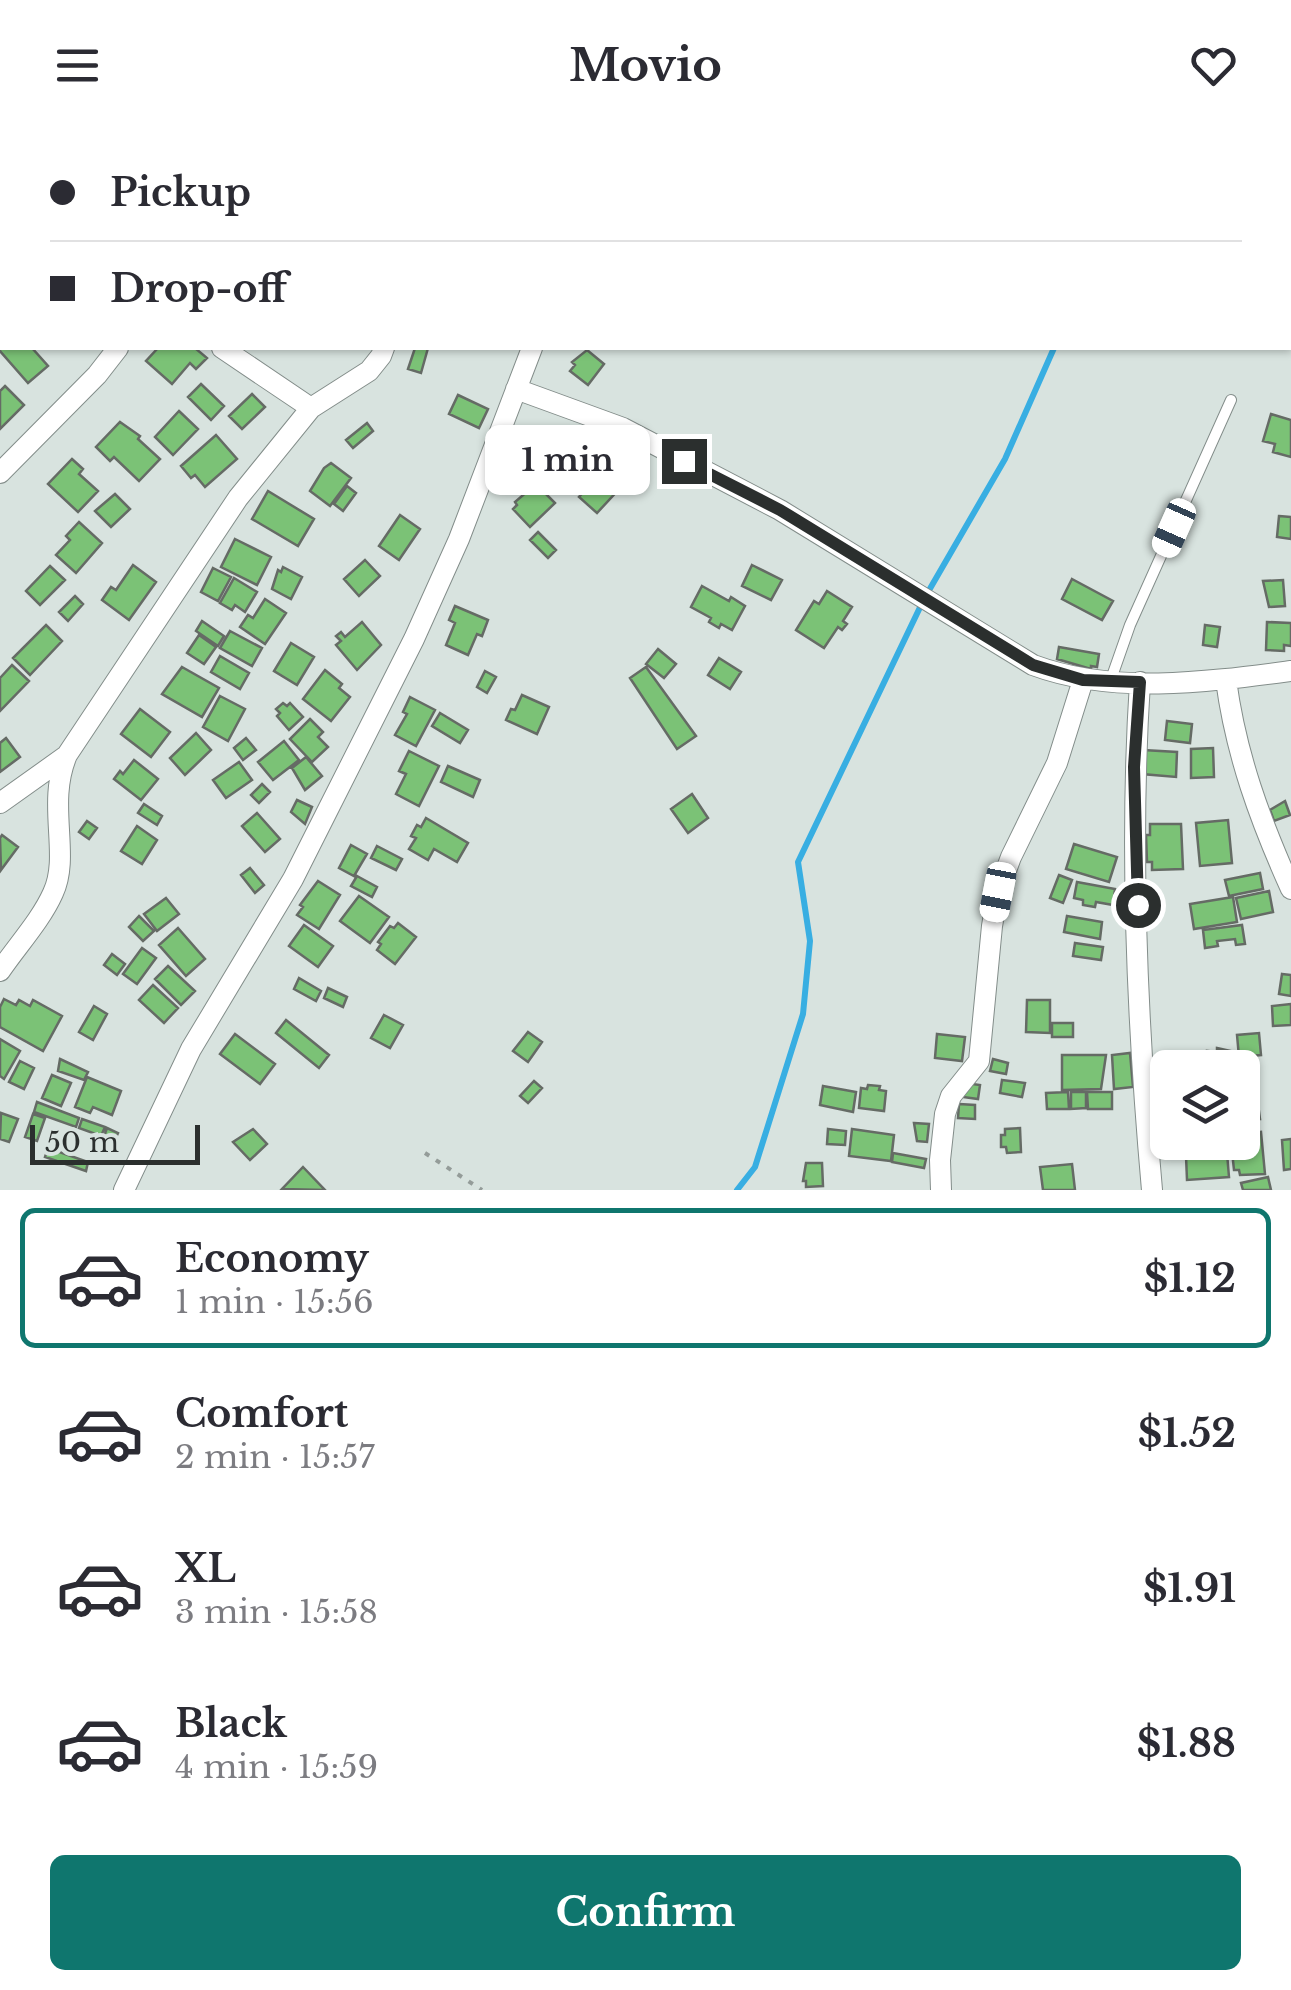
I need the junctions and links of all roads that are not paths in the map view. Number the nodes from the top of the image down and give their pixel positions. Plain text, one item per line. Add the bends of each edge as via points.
1 (116, 350) edge
2 (225, 350) edge
3 (384, 350) edge
4 (531, 350) edge
5 (516, 389) junction
6 (1232, 400) dead end
7 (312, 408) junction
8 (0, 473) edge
9 (1291, 671) edge
10 (1083, 680) junction
11 (1226, 680) junction
12 (1110, 682) junction
13 (1140, 682) junction
14 (68, 755) junction
15 (0, 803) edge
16 (1291, 888) edge
17 (0, 971) edge
18 (124, 1190) edge
19 (941, 1190) edge
20 (1152, 1190) edge

1 - 8 street
2 - 7 street
3 - 7 street via 369,371
4 - 5 street
5 - 10 street via 623,428 780,510 1033,665
5 - 18 street via 414,639 292,879 191,1050
6 - 12 lane
7 - 14 street via 238,498
9 - 11 street
10 - 12 street
10 - 19 street via 1057,763 998,892 979,1060 945,1114
11 - 13 street
11 - 16 street via 1246,778
12 - 13 street
13 - 20 street via 1134,767 1139,988
14 - 15 street
14 - 17 street via 58,776 54,892

